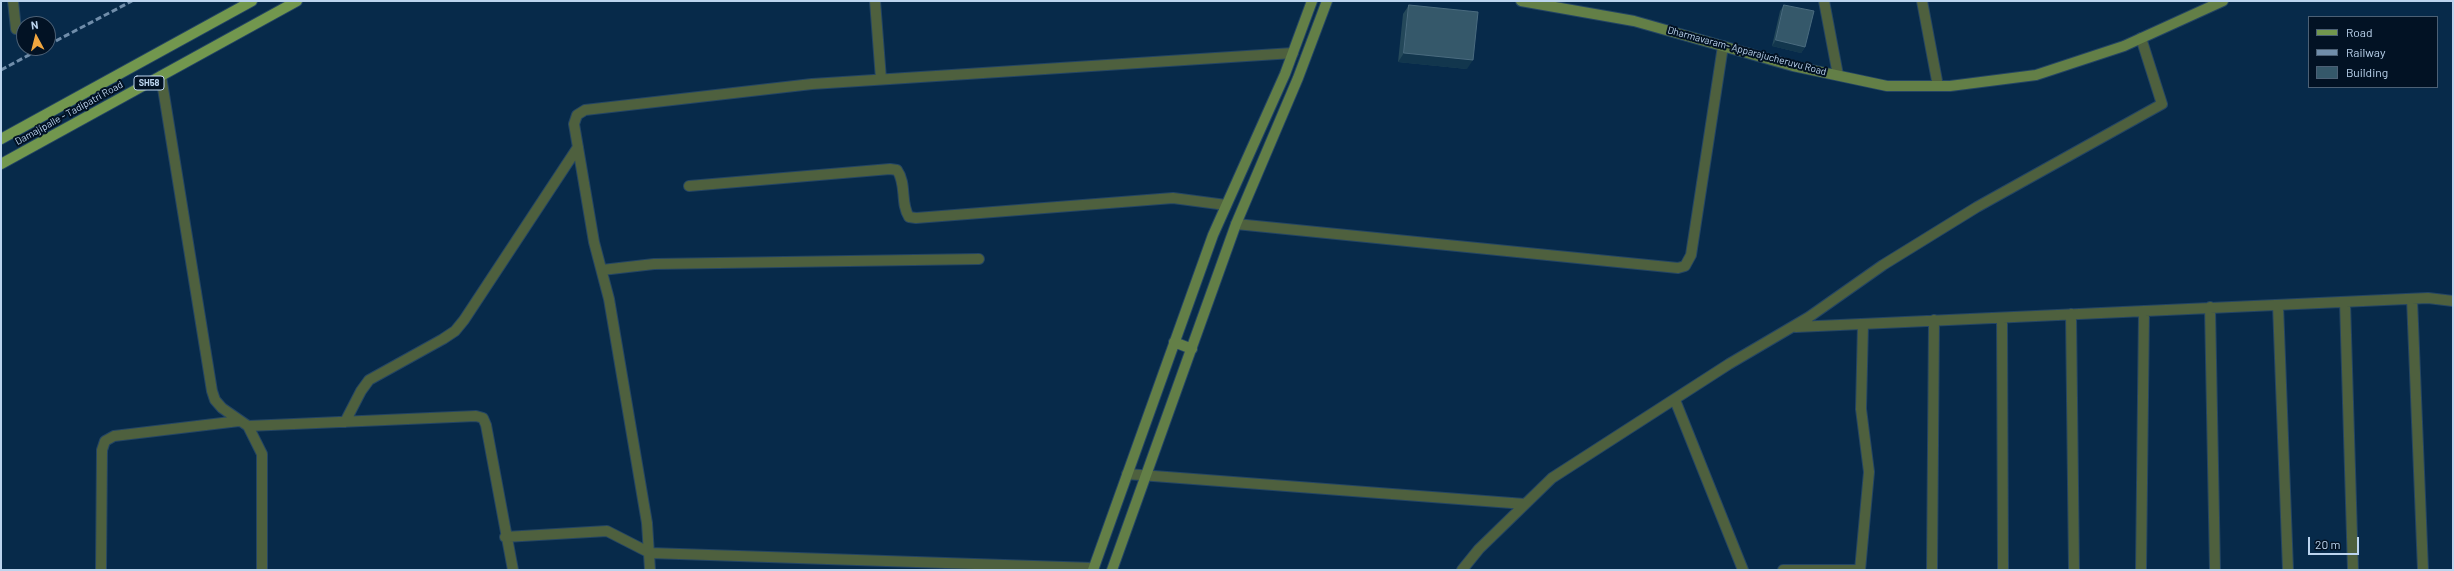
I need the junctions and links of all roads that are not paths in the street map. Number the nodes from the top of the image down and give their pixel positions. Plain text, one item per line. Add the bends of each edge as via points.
1 (13, 1) edge
2 (252, 1) edge
3 (297, 1) edge
4 (875, 1) edge
5 (1312, 1) edge
6 (1327, 1) edge
7 (1521, 1) edge
8 (1824, 1) edge
9 (1922, 1) edge
10 (2223, 1) edge
11 (16, 29) dead end
12 (2141, 38) junction
13 (1723, 46) junction
14 (1293, 53) junction
15 (1838, 75) junction
16 (161, 76) junction
17 (881, 79) junction
18 (1938, 86) junction
19 (1, 139) edge
20 (578, 147) junction
21 (1, 164) edge
22 (689, 186) dead end
23 (1226, 205) junction
24 (1236, 224) junction
25 (979, 259) dead end
26 (602, 270) junction
27 (2412, 299) junction
28 (2453, 301) edge
29 (2344, 302) junction
30 (2278, 305) junction
31 (2210, 307) junction
32 (2144, 311) junction
33 (2071, 314) junction
34 (2002, 318) junction
35 (1934, 320) junction
36 (1863, 324) junction
37 (1793, 327) junction
38 (1174, 342) junction
39 (1192, 349) junction
40 (1675, 400) junction
41 (345, 422) junction
42 (243, 423) junction
43 (1127, 474) junction
44 (1147, 475) junction
45 (1525, 504) junction
46 (506, 537) junction
47 (650, 553) junction
48 (1093, 569) edge
49 (101, 570) edge
50 (262, 570) edge
51 (513, 570) edge
52 (650, 570) edge
53 (1112, 570) edge
54 (1462, 570) edge
55 (1743, 570) edge
56 (1783, 570) edge
57 (1856, 570) edge
58 (1860, 570) edge
59 (1932, 570) edge
60 (2003, 570) edge
61 (2074, 570) edge
62 (2141, 570) edge
63 (2215, 570) edge
64 (2288, 570) edge
65 (2353, 570) edge
66 (2423, 570) edge

1 - 11 street
2 - 19 main road, Damajipalle - Tadipatri Road / SH58
3 - 16 main road, Damajipalle - Tadipatri Road / SH58
4 - 17 street
5 - 14 main road
6 - 24 main road via 1298,78
7 - 13 main road, Dharmavaram- Apparajucheruvu Road via 1634,20
8 - 15 street
9 - 18 street
10 - 12 main road, Dharmavaram- Apparajucheruvu Road
12 - 18 main road, Dharmavaram- Apparajucheruvu Road via 2036,75
12 - 37 street via 2162,104 1977,207 1883,265
13 - 15 main road, Dharmavaram- Apparajucheruvu Road via 1793,66
13 - 24 street via 1691,255 1685,266 1678,268
14 - 17 street
14 - 23 main road
15 - 18 main road, Dharmavaram- Apparajucheruvu Road via 1887,86
16 - 21 main road, Damajipalle - Tadipatri Road / SH58
16 - 42 street via 212,391 222,408
17 - 20 street via 812,84 585,110 577,115 574,124
20 - 26 street via 594,242
20 - 41 street via 460,325 444,339 369,380
22 - 23 street via 890,169 897,170 902,177 905,212 909,217 916,218 1173,198
23 - 38 main road
24 - 39 main road
25 - 26 street via 654,264
26 - 47 street via 647,523
27 - 28 street
27 - 29 street
27 - 66 street
29 - 30 street
29 - 65 street
30 - 31 street
30 - 64 street
31 - 32 street
31 - 63 street
32 - 33 street
32 - 62 street
33 - 34 street
33 - 61 street
34 - 35 street
34 - 60 street
35 - 36 street
35 - 59 street
36 - 37 street
36 - 58 street via 1861,409 1869,472
37 - 40 street via 1729,364
38 - 39 main road
38 - 43 main road
39 - 44 main road
40 - 45 street via 1552,478
40 - 55 street
41 - 42 street
41 - 46 street via 476,416 483,418
42 - 49 street via 114,436 106,441 102,450
42 - 50 street via 262,454 264,466
43 - 44 street
43 - 48 main road
44 - 45 street
44 - 53 main road
45 - 54 street via 1479,549
46 - 47 street via 607,531
46 - 51 street
47 - 48 street
47 - 52 street
56 - 57 street

